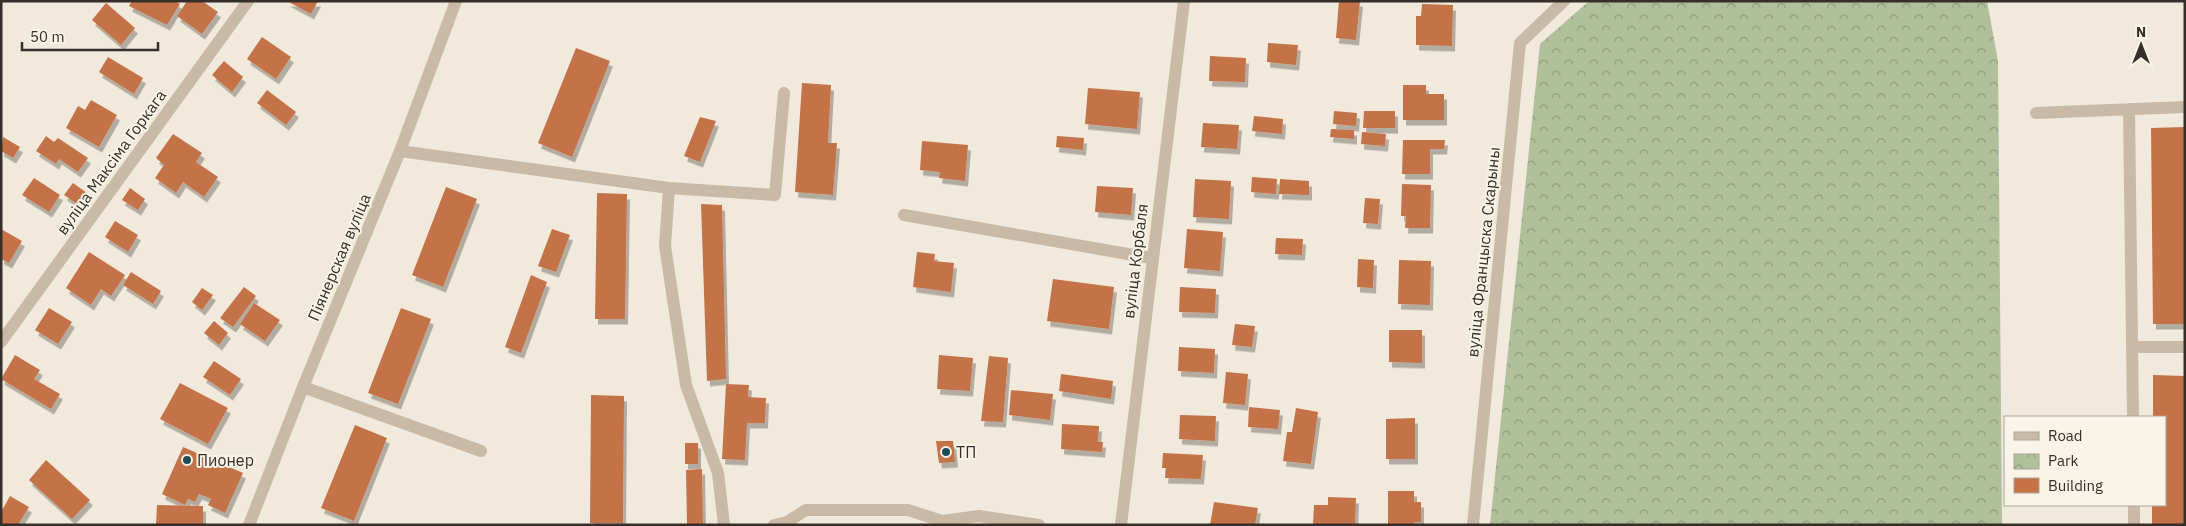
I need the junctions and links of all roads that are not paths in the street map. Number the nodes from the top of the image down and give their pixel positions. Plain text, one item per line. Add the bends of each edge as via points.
1 (248, 1) edge
2 (456, 1) edge
3 (1184, 1) edge
4 (1564, 1) edge
5 (784, 93) dead end
6 (2185, 107) edge
7 (2129, 109) junction
8 (2036, 113) dead end
9 (400, 151) junction
10 (669, 188) junction
11 (904, 216) dead end
12 (1152, 258) junction
13 (1, 342) edge
14 (2132, 347) junction
15 (2185, 347) edge
16 (302, 387) junction
17 (2133, 416) edge
18 (481, 451) dead end
19 (2134, 506) edge
20 (942, 523) edge
21 (783, 524) edge
22 (248, 525) edge
23 (724, 525) edge
24 (1039, 525) edge
25 (1121, 525) edge
26 (1472, 525) edge
27 (2134, 525) edge

1 - 13 street, вуліца Максіма Горкага
2 - 9 street, Піянерская вуліца
3 - 12 street, вуліца Корбаля
4 - 26 street, вуліца Францыска Скарыны via 1520,43
5 - 10 street via 775,195
6 - 7 street
7 - 8 street
7 - 14 street
9 - 10 street
9 - 16 street, Піянерская вуліца
10 - 23 street via 665,246 686,385 718,473
11 - 12 street
12 - 25 street, вуліца Корбаля
14 - 15 street
14 - 17 street
16 - 18 street
16 - 22 street, Піянерская вуліца
19 - 27 street
20 - 21 street via 908,510 806,510
20 - 24 street via 979,516

